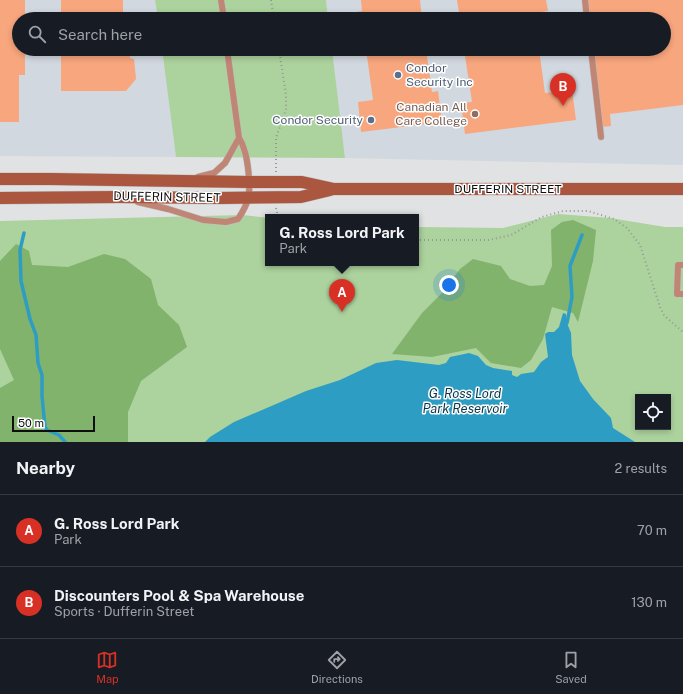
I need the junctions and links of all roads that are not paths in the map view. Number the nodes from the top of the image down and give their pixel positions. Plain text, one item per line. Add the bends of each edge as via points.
1 (221, 0) edge
2 (584, 0) edge
3 (223, 12) edge
4 (586, 12) edge
5 (229, 56) edge
6 (591, 56) edge
7 (601, 137) dead end
8 (239, 138) junction
9 (0, 179) edge
10 (185, 181) junction
11 (249, 182) junction
12 (334, 189) junction
13 (683, 189) edge
14 (119, 197) junction
15 (0, 198) edge
16 (248, 198) junction
17 (683, 265) edge
18 (683, 294) edge

1 - 3 lane
2 - 4 lane
5 - 8 lane
6 - 7 lane
8 - 10 lane via 225,163 214,173
8 - 11 lane via 244,150
9 - 10 main road, DUFFERIN STREET
10 - 11 main road, DUFFERIN STREET
11 - 12 main road, DUFFERIN STREET via 302,182
11 - 16 lane
12 - 13 main road, DUFFERIN STREET
12 - 16 main road, DUFFERIN STREET via 301,197
14 - 15 main road, DUFFERIN STREET
14 - 16 main road, DUFFERIN STREET
14 - 16 lane via 203,220 226,222 238,219
17 - 18 lane via 678,265 677,294

